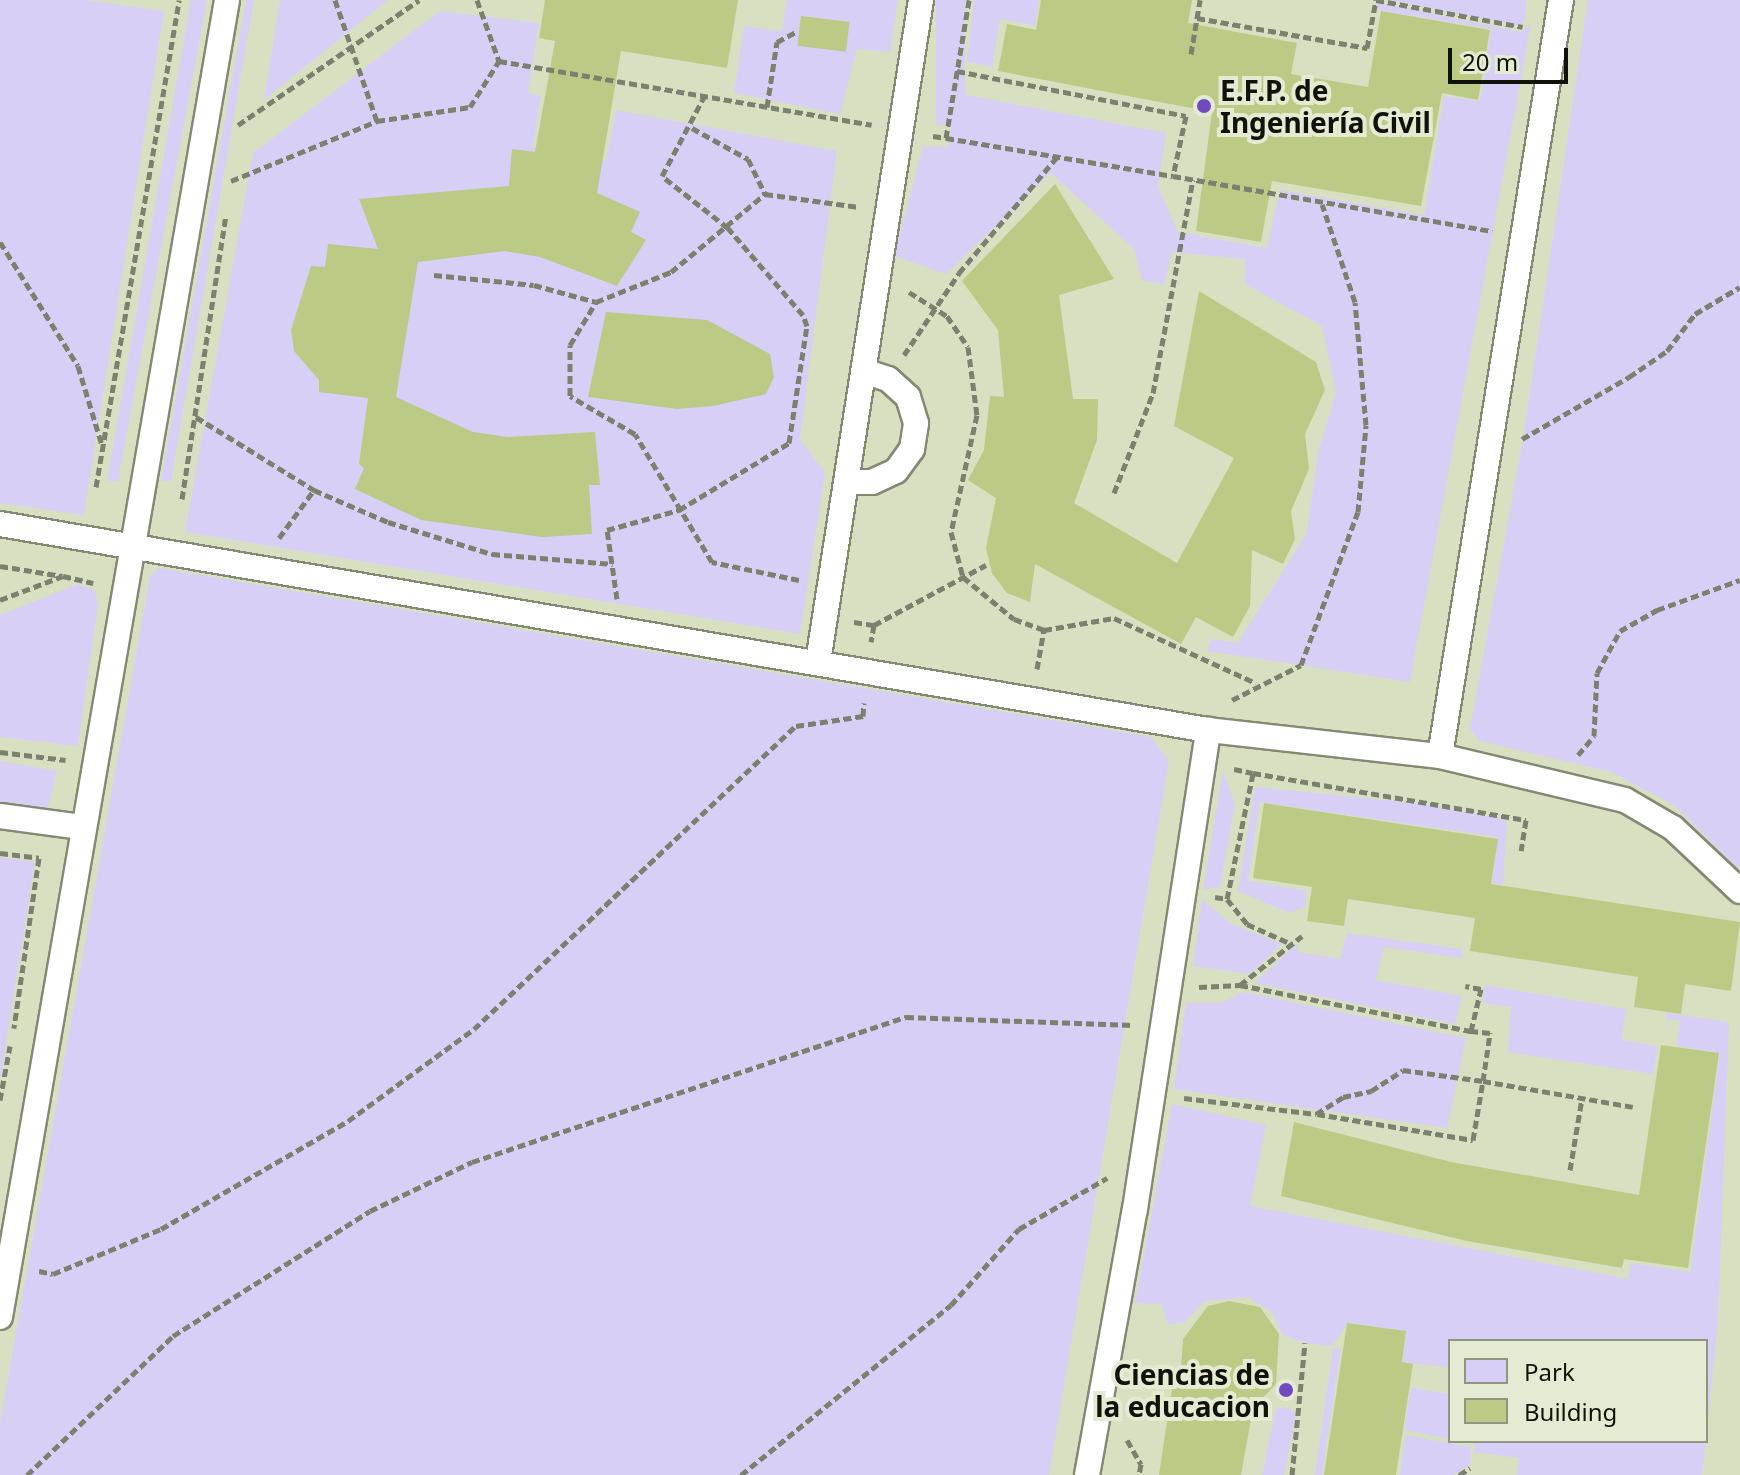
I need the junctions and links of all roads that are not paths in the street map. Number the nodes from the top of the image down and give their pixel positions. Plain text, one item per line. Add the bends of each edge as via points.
1 (227, 0) edge
2 (921, 0) edge
3 (1561, 0) edge
4 (863, 371) junction
5 (846, 482) junction
6 (0, 524) edge
7 (130, 542) junction
8 (818, 662) junction
9 (1208, 730) junction
10 (1440, 756) junction
11 (0, 816) edge
12 (81, 827) junction
13 (1740, 891) edge
14 (0, 1317) edge
15 (1087, 1475) edge

1 - 7 lane
2 - 4 lane
3 - 10 lane via 1519,236
4 - 5 lane
4 - 5 lane via 888,379 908,397 916,423 912,449 896,471 872,482
5 - 8 lane
6 - 7 lane
7 - 8 lane
7 - 12 lane
8 - 9 lane via 867,659
9 - 10 lane
9 - 15 lane via 1186,893
10 - 13 lane via 1625,800 1673,828
11 - 12 lane
12 - 14 lane

